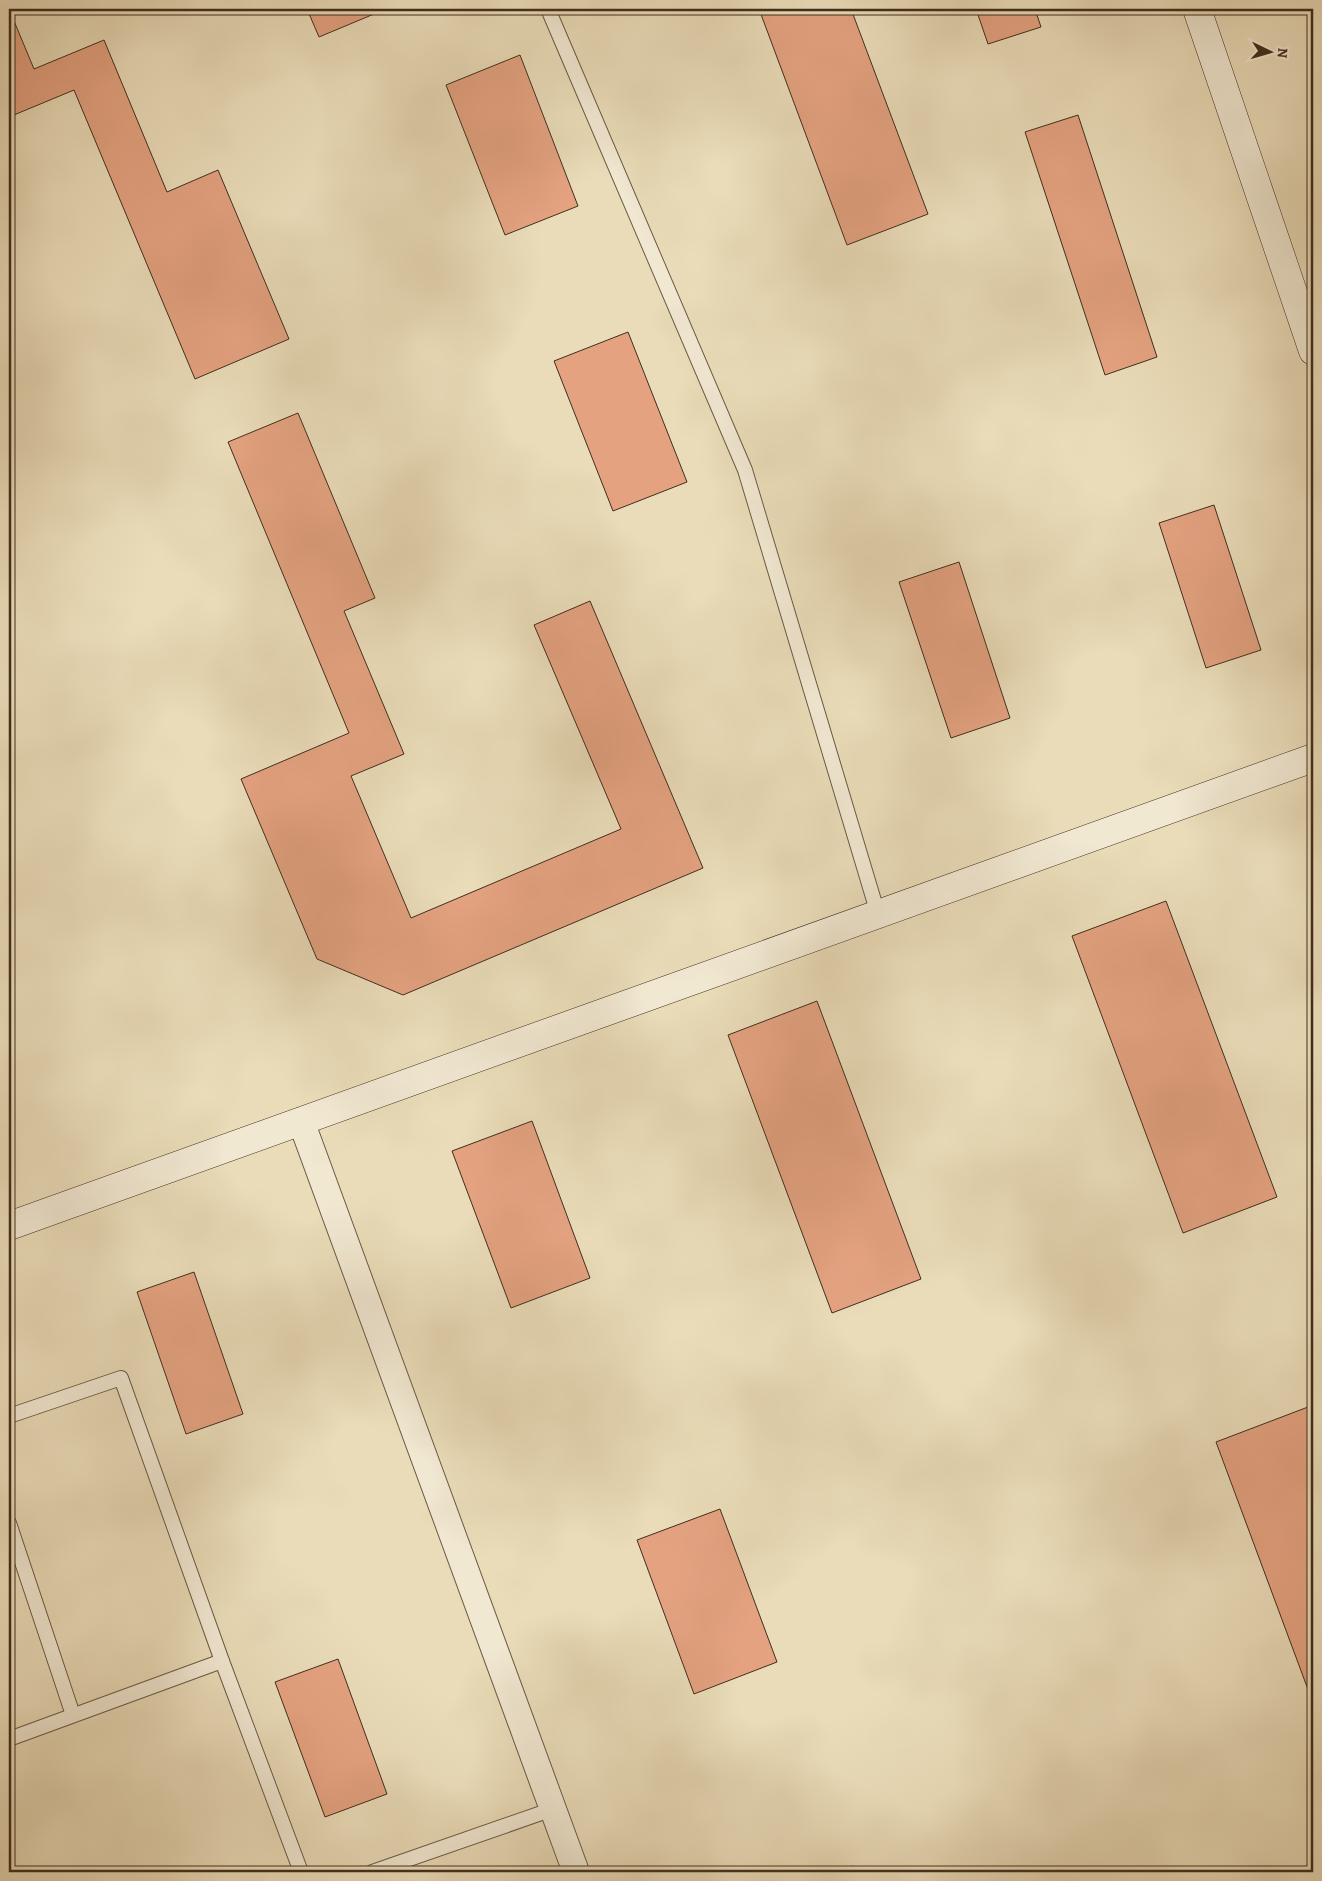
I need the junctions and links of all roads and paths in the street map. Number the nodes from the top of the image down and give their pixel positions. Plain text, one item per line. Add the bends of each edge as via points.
1 (548, 9) edge
2 (1196, 9) edge
3 (1313, 351) edge
4 (1313, 758) edge
5 (878, 914) junction
6 (301, 1121) junction
7 (9, 1226) edge
8 (9, 1416) edge
9 (9, 1523) edge
10 (222, 1661) junction
11 (73, 1715) junction
12 (9, 1739) edge
13 (553, 1809) junction
14 (301, 1872) edge
15 (372, 1872) edge
16 (576, 1872) edge

1 - 5 lane via 744,470
2 - 3 street
4 - 5 street
5 - 6 street
6 - 7 street
6 - 13 street
8 - 10 lane via 121,1378
9 - 11 lane
10 - 11 lane
10 - 14 lane
11 - 12 lane
13 - 15 lane
13 - 16 street

